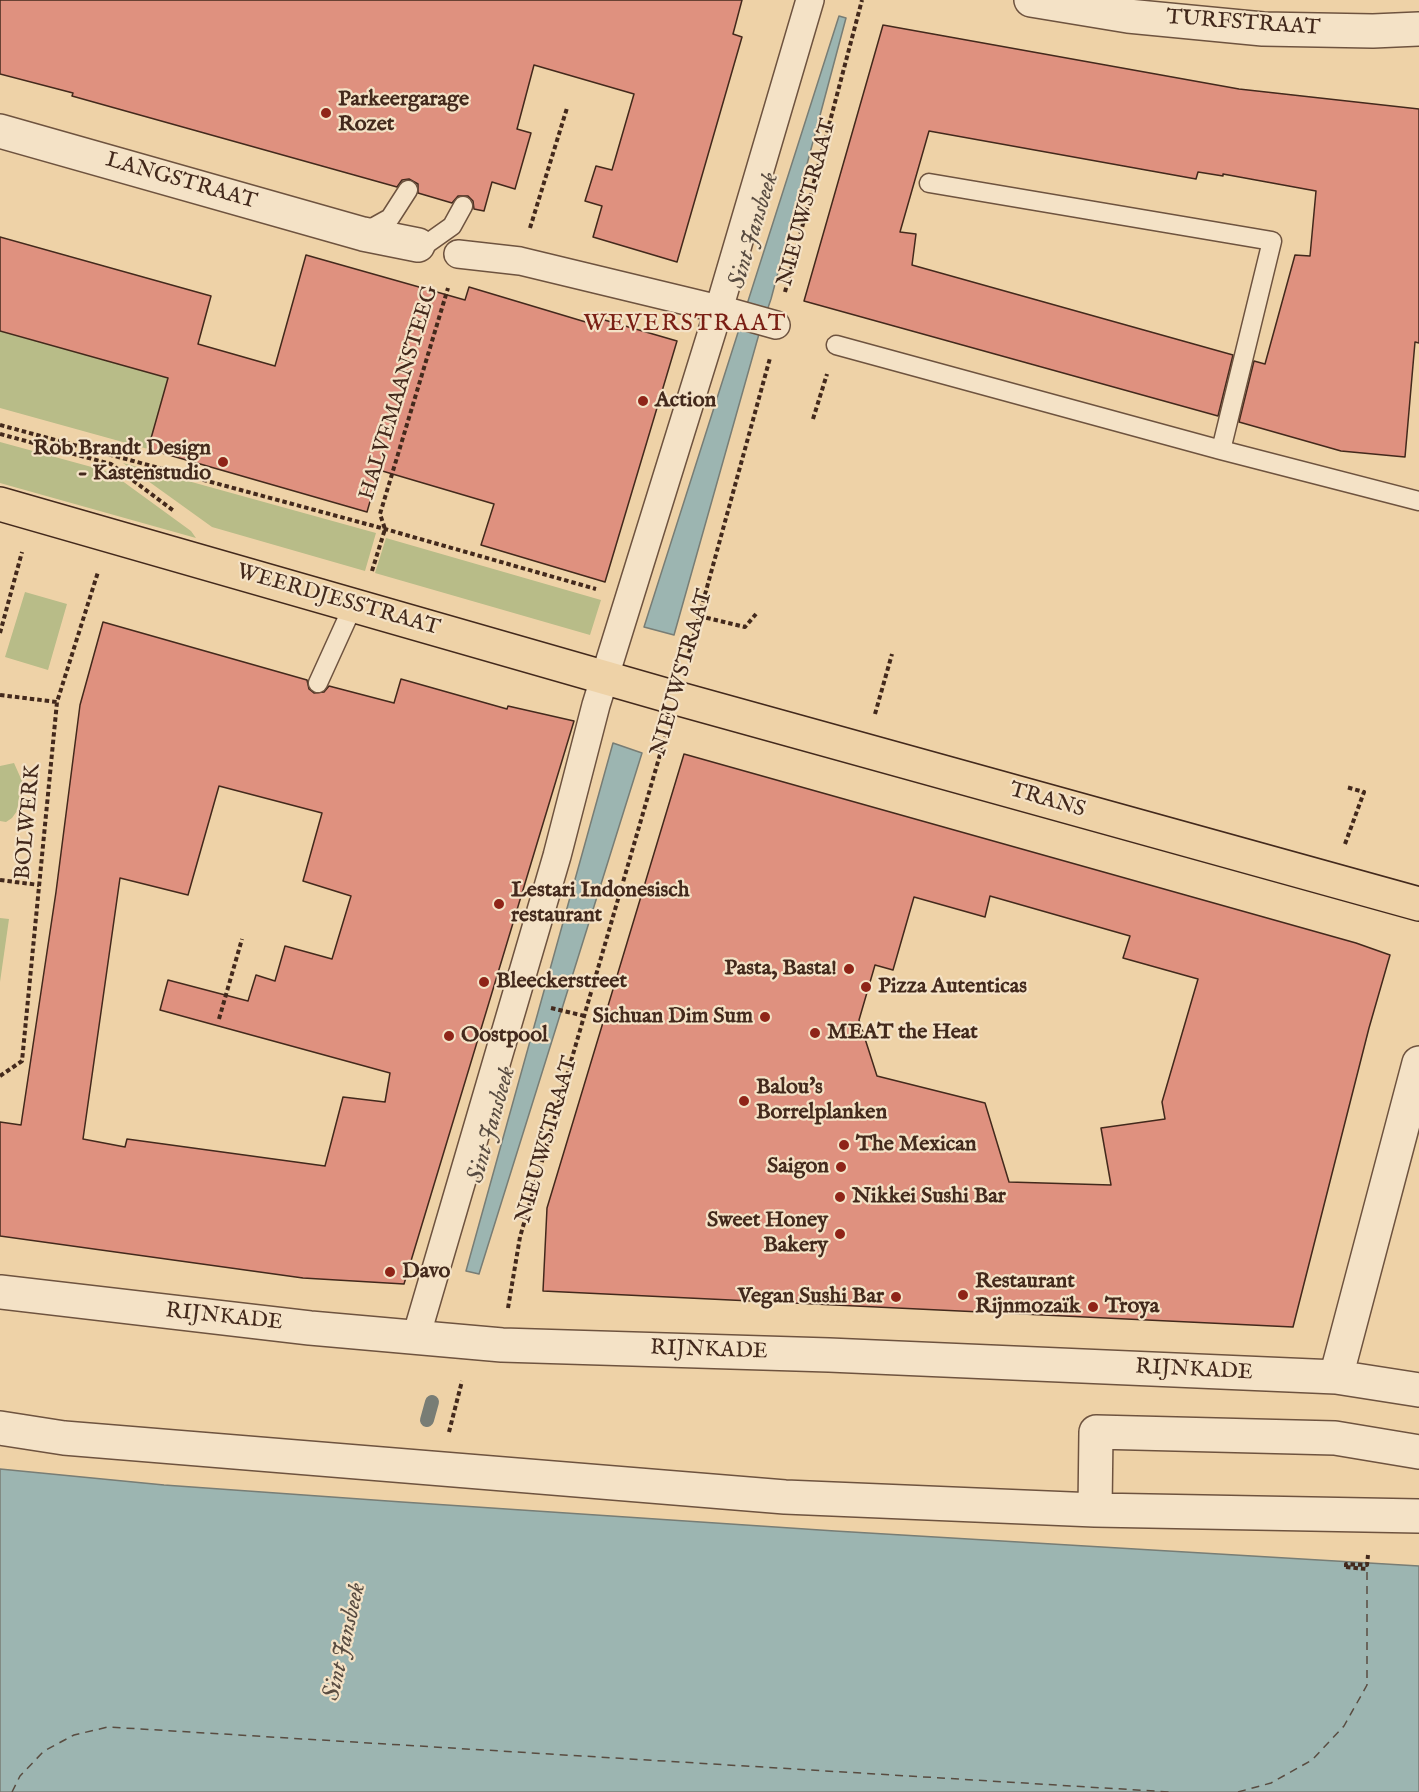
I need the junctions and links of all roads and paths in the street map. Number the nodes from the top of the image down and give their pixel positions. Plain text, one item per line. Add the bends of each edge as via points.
1 (810, 0) edge
2 (862, 0) edge
3 (1031, 0) edge
4 (1419, 29) edge
5 (567, 108) dead end
6 (0, 131) edge
7 (929, 183) dead end
8 (408, 190) dead end
9 (463, 206) dead end
10 (363, 234) junction
11 (418, 245) joint
12 (458, 254) joint
13 (520, 261) junction
14 (728, 311) junction
15 (772, 324) junction
16 (836, 345) joint
17 (813, 418) dead end
18 (0, 425) edge
19 (1221, 450) junction
20 (1419, 501) edge
21 (0, 504) edge
22 (385, 529) junction
23 (24, 545) dead end
24 (100, 565) dead end
25 (628, 598) junction
26 (353, 606) junction
27 (756, 614) dead end
28 (699, 616) junction
29 (0, 633) edge
30 (892, 654) dead end
31 (604, 678) junction
32 (318, 683) dead end
33 (0, 695) edge
34 (676, 698) junction
35 (57, 702) junction
36 (872, 723) dead end
37 (1346, 787) dead end
38 (1341, 855) dead end
39 (0, 880) edge
40 (39, 885) junction
41 (1419, 904) edge
42 (242, 939) dead end
43 (563, 1011) dead end
44 (585, 1016) junction
45 (219, 1019) dead end
46 (1419, 1063) edge
47 (0, 1076) edge
48 (0, 1292) edge
49 (416, 1338) junction
50 (502, 1345) junction
51 (1336, 1377) junction
52 (1419, 1390) edge
53 (0, 1428) edge
54 (1419, 1452) edge
55 (1095, 1510) junction
56 (1419, 1516) edge
57 (1368, 1563) dead end
58 (1367, 1569) dead end

1 - 14 street
2 - 15 path, NIEUWSTRAAT
3 - 4 street, TURFSTRAAT via 1128,16 1263,29
5 - 13 path
6 - 10 street, LANGSTRAAT
7 - 19 lane via 1272,241
8 - 10 lane via 390,218
9 - 11 lane, LANGSTRAAT via 452,226 429,243
10 - 11 street, LANGSTRAAT
12 - 13 street
12 - 22 path, HALVEMAANSTEEG via 380,514
13 - 14 street
14 - 15 street
14 - 25 street
15 - 28 path, NIEUWSTRAAT via 768,372
16 - 17 path
16 - 19 lane
18 - 22 path
19 - 20 lane
21 - 26 main road, WEERDJESSTRAAT
22 - 25 path
22 - 26 path, HALVEMAANSTEEG via 370,579
23 - 29 path
24 - 35 path, BOLWERK
25 - 31 street
26 - 31 main road, WEERDJESSTRAAT
26 - 32 lane
27 - 28 path via 745,627
28 - 34 path, NIEUWSTRAAT
30 - 36 path
31 - 34 main road, WEERDJESSTRAAT
31 - 49 street via 554,867
33 - 35 path
34 - 41 main road, TRANS
34 - 44 path, NIEUWSTRAAT
35 - 40 path, BOLWERK
37 - 38 path via 1364,792
39 - 40 path
40 - 47 path, BOLWERK via 22,1061
42 - 45 path
43 - 44 path
44 - 50 path, NIEUWSTRAAT via 520,1236
46 - 51 street
48 - 49 street, RIJNKADE
49 - 50 street, RIJNKADE
50 - 51 street, RIJNKADE
51 - 52 street, RIJNKADE
53 - 55 street via 64,1438 785,1497
54 - 55 street via 1335,1438 1096,1432
55 - 56 street
57 - 58 path via 1346,1564

